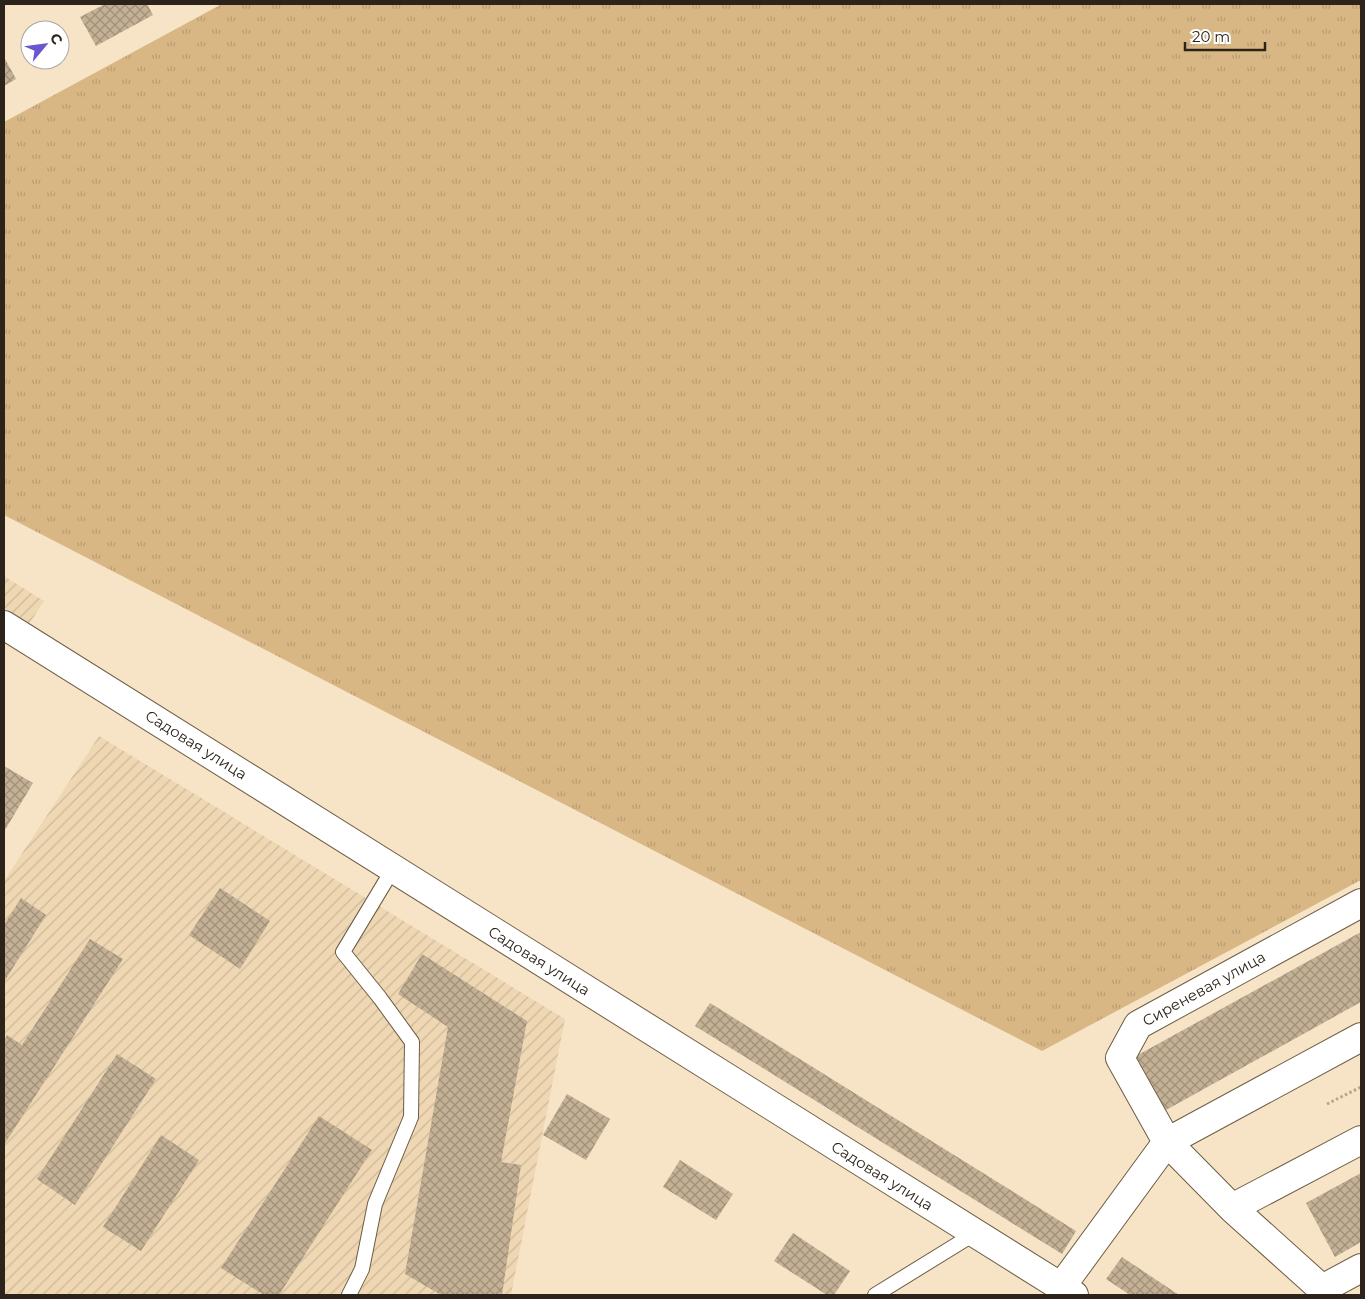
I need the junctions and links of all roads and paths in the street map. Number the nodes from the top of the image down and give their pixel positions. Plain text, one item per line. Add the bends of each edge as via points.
1 (4, 625) edge
2 (393, 869) junction
3 (1361, 903) edge
4 (1361, 1037) edge
5 (1361, 1087) edge
6 (1327, 1104) dead end
7 (1361, 1140) edge
8 (1167, 1142) junction
9 (1232, 1208) junction
10 (974, 1234) junction
11 (1361, 1268) edge
12 (1068, 1291) edge
13 (1323, 1292) edge
14 (349, 1295) edge
15 (875, 1295) edge

1 - 2 street, Садовая улица
2 - 10 street, Садовая улица
2 - 14 lane via 343,952 412,1042 411,1116 375,1204 362,1269
3 - 8 street, Сиреневая улица via 1138,1025 1120,1058
4 - 8 street
5 - 6 path
7 - 9 street
8 - 9 street, Сиреневая улица
8 - 12 street
9 - 13 street, Сиреневая улица
10 - 12 street, Садовая улица
10 - 15 lane
11 - 13 street, Сиреневая улица

